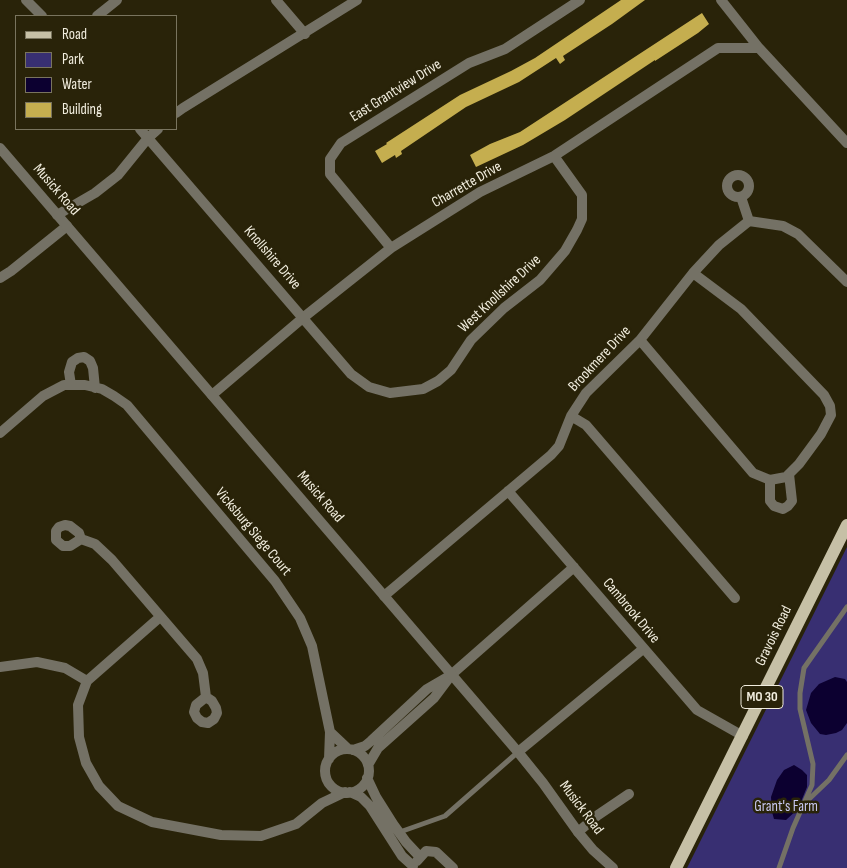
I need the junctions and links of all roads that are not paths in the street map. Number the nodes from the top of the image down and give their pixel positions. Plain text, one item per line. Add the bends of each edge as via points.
1 (26, 0) edge
2 (117, 0) edge
3 (276, 0) edge
4 (356, 0) edge
5 (580, 0) edge
6 (721, 0) edge
7 (41, 15) edge
8 (98, 15) edge
9 (305, 34) junction
10 (759, 48) junction
11 (178, 112) edge
12 (141, 130) edge
13 (157, 130) edge
14 (148, 138) junction
15 (847, 143) edge
16 (0, 149) edge
17 (554, 156) junction
18 (741, 197) dead end
19 (57, 215) junction
20 (748, 221) junction
21 (66, 226) junction
22 (391, 248) junction
23 (693, 273) junction
24 (0, 278) edge
25 (847, 282) edge
26 (304, 317) junction
27 (640, 340) junction
28 (71, 385) junction
29 (95, 388) junction
30 (390, 393) joint
31 (212, 394) junction
32 (571, 416) junction
33 (0, 432) edge
34 (787, 476) junction
35 (770, 480) junction
36 (508, 491) junction
37 (847, 525) edge
38 (81, 539) dead end
39 (574, 567) junction
40 (384, 596) junction
41 (735, 598) dead end
42 (847, 607) edge
43 (160, 617) junction
44 (643, 649) junction
45 (0, 667) edge
46 (451, 675) junction
47 (87, 681) junction
48 (206, 696) dead end
49 (330, 732) junction
50 (743, 736) junction
51 (350, 749) junction
52 (518, 752) junction
53 (847, 755) edge
54 (329, 759) junction
55 (368, 765) junction
56 (367, 778) junction
57 (327, 780) junction
58 (348, 792) junction
59 (629, 794) dead end
60 (322, 803) junction
61 (804, 804) junction
62 (578, 832) junction
63 (395, 835) junction
64 (415, 864) edge
65 (453, 868) edge
66 (613, 868) edge
67 (676, 868) edge
68 (779, 868) edge

1 - 7 street
2 - 8 street
3 - 9 street
4 - 9 street
5 - 22 street, East Grantview Drive via 505,50 469,63 342,143 330,159 330,174
6 - 10 street
9 - 11 street
10 - 15 street
10 - 17 street, Charrette Drive via 718,48
12 - 14 street, Knollshire Drive
13 - 14 street
14 - 19 street via 118,175
14 - 26 street, Knollshire Drive
16 - 19 street, Musick Road
17 - 22 street, Charrette Drive via 480,192
17 - 30 street, West Knollshire Drive via 582,195 582,219 565,251 540,280 471,340 451,370 438,381 422,389
18 - 20 street
19 - 21 street, Musick Road
20 - 23 street, Brookmere Drive
20 - 25 street via 783,226 798,234
21 - 24 street
21 - 31 street, Musick Road
22 - 26 street, Charrette Drive
23 - 27 street, Brookmere Drive
23 - 34 street via 741,309 824,395 830,406 831,415 821,434 800,464
26 - 30 street, Knollshire Drive via 351,374 369,387
26 - 31 street, Charrette Drive
27 - 32 street, Brookmere Drive via 586,393
27 - 35 street via 753,472
28 - 29 street, Vicksburg Siege Court
28 - 29 street via 69,372 72,362 84,357 93,368
28 - 33 street, Vicksburg Siege Court via 64,385 43,396
29 - 49 street, Vicksburg Siege Court via 127,406 275,580 306,628
31 - 40 street, Musick Road
32 - 36 street, Brookmere Drive via 559,446
32 - 41 street via 586,425
34 - 35 street
34 - 35 street via 792,501 783,509 770,501
36 - 39 street, Cambrook Drive
36 - 40 street, Brookmere Drive
37 - 50 main road, Gravois Road / MO 30
38 - 43 street via 95,544 112,560
39 - 44 street, Cambrook Drive
39 - 46 street
40 - 46 street, Musick Road
42 - 61 lane via 804,668 800,709 813,764 812,785
43 - 47 street
43 - 48 street via 197,659 203,673
44 - 50 street, Cambrook Drive via 697,710
44 - 52 street
45 - 47 street via 37,662 65,668
46 - 51 street via 427,689 365,746
46 - 52 street, Musick Road
46 - 55 street via 434,698 378,748
47 - 60 street via 78,705 79,737 86,763 99,786 118,806 152,822 221,835 261,836 296,824
49 - 51 street
49 - 54 street, Vicksburg Siege Court
50 - 67 main road, Gravois Road / MO 30
51 - 54 street via 335,752
51 - 55 street via 360,754
52 - 62 street, Musick Road
52 - 63 lane via 445,816
53 - 61 lane via 829,780
54 - 57 street via 325,772
55 - 56 street
56 - 58 street via 362,786
56 - 63 street
57 - 58 street via 333,787
57 - 60 street
58 - 60 street
58 - 63 street via 365,800
59 - 62 street
61 - 68 lane
62 - 66 street, Musick Road
63 - 64 street via 405,859
64 - 65 street via 426,851 436,852

